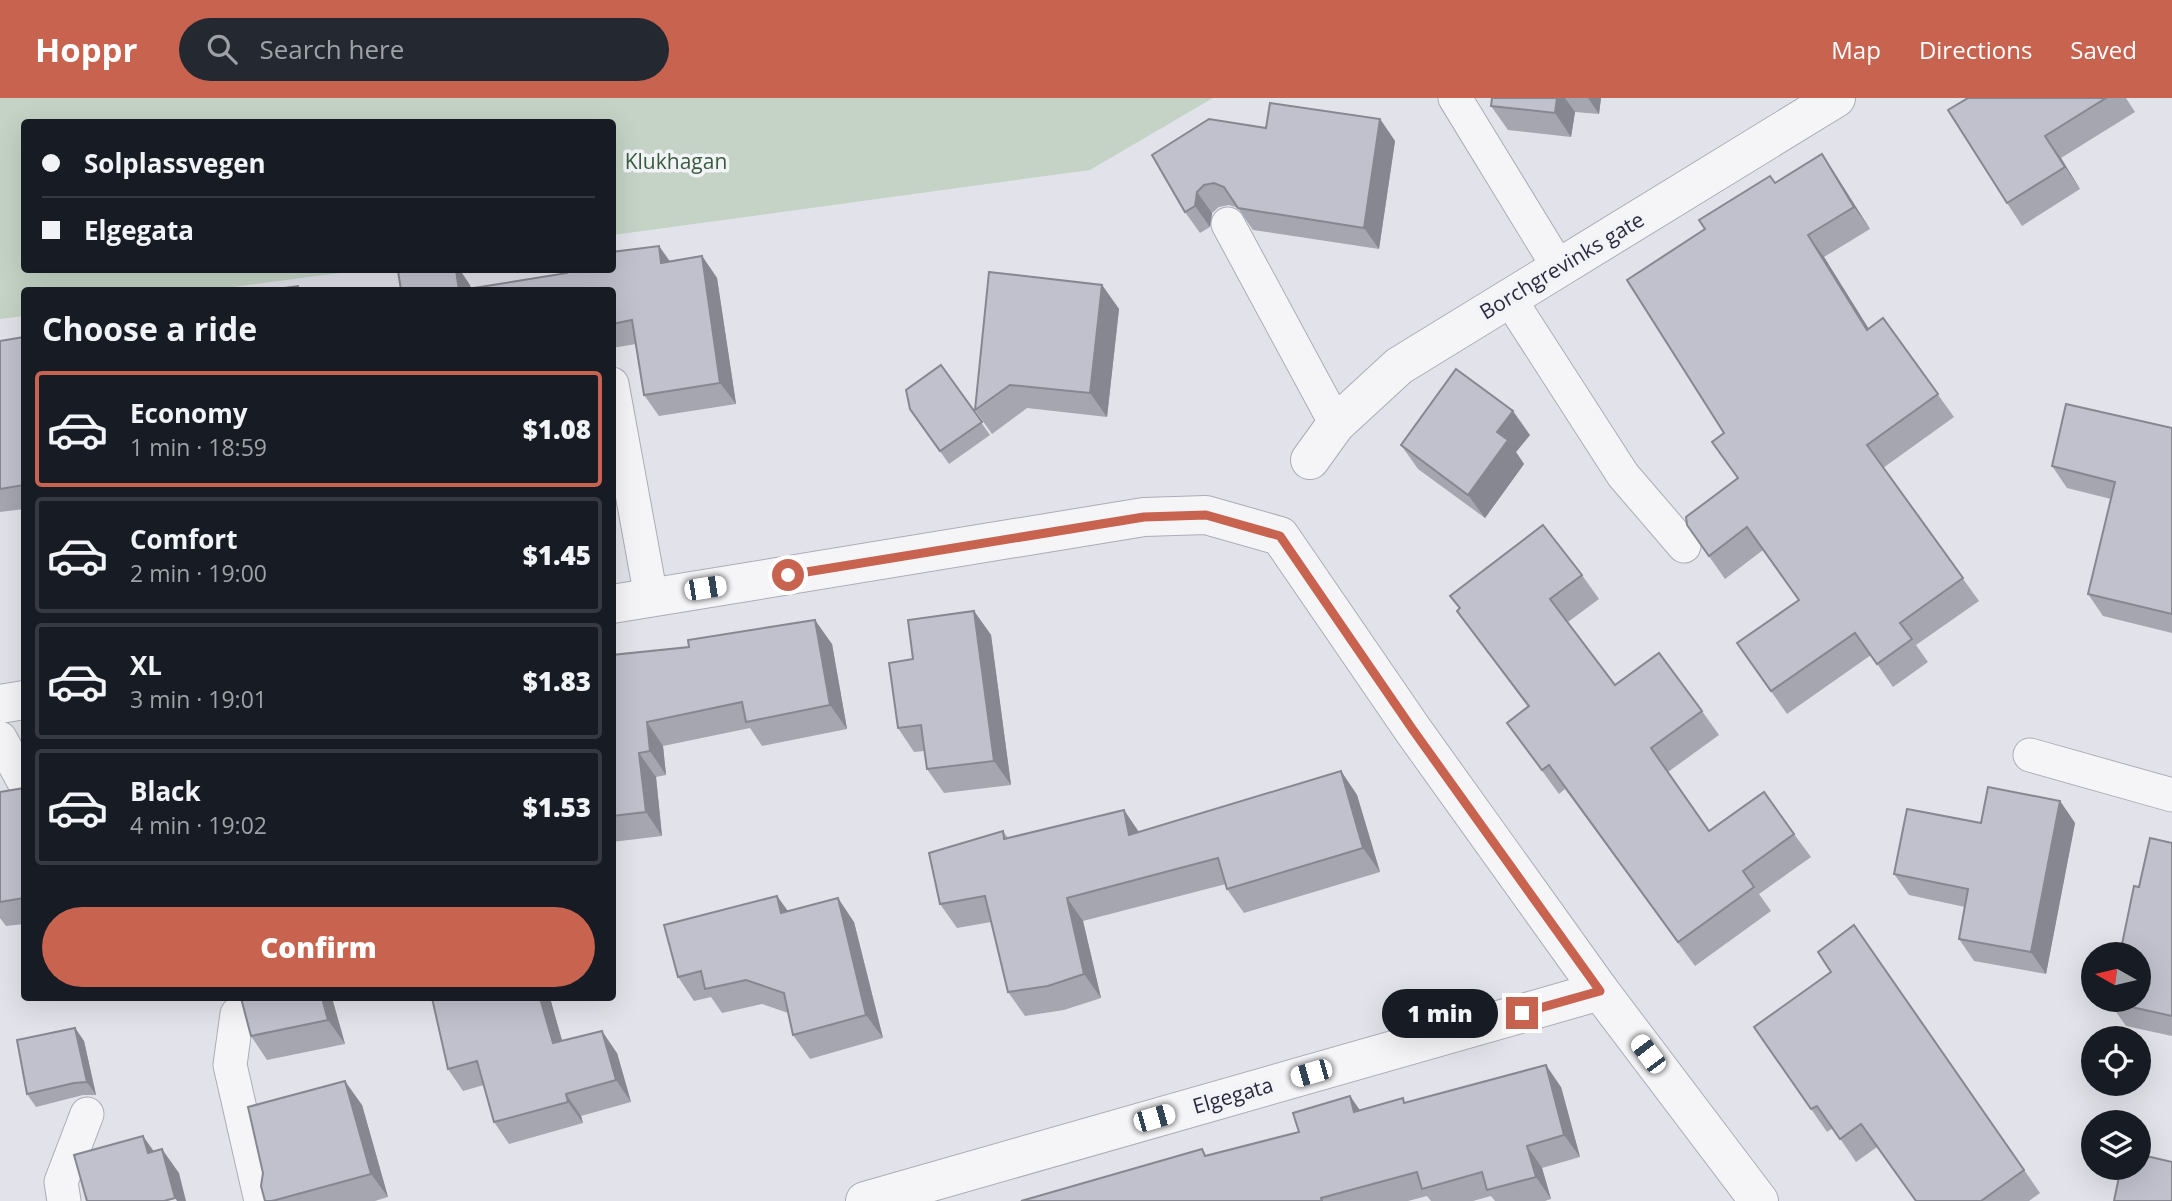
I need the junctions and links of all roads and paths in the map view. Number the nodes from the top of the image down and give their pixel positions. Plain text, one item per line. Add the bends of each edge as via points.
1 (1455, 98) edge
2 (1836, 98) edge
3 (1228, 223) dead end
4 (1559, 268) junction
5 (1509, 298) junction
6 (616, 406) edge
7 (1336, 424) junction
8 (1310, 460) dead end
9 (1684, 546) edge
10 (650, 597) junction
11 (616, 603) edge
12 (21, 700) edge
13 (0, 704) edge
14 (0, 738) edge
15 (2030, 755) dead end
16 (21, 776) edge
17 (2172, 795) edge
18 (1600, 991) junction
19 (237, 1014) dead end
20 (87, 1114) dead end
21 (64, 1201) edge
22 (261, 1201) edge
23 (865, 1201) edge
24 (1759, 1201) edge

1 - 4 lane
2 - 4 street, Borchgrevinks gate
3 - 7 lane
4 - 5 street, Borchgrevinks gate
5 - 7 street, Borchgrevinks gate via 1399,366
5 - 9 lane via 1623,475
6 - 10 lane
7 - 8 street, Borchgrevinks gate
10 - 11 street
10 - 18 street via 1144,517 1206,515 1280,536
12 - 13 street
14 - 16 lane
15 - 17 lane
18 - 23 street, Elgegata
18 - 24 street
19 - 22 lane via 230,1065
20 - 21 lane via 61,1182

